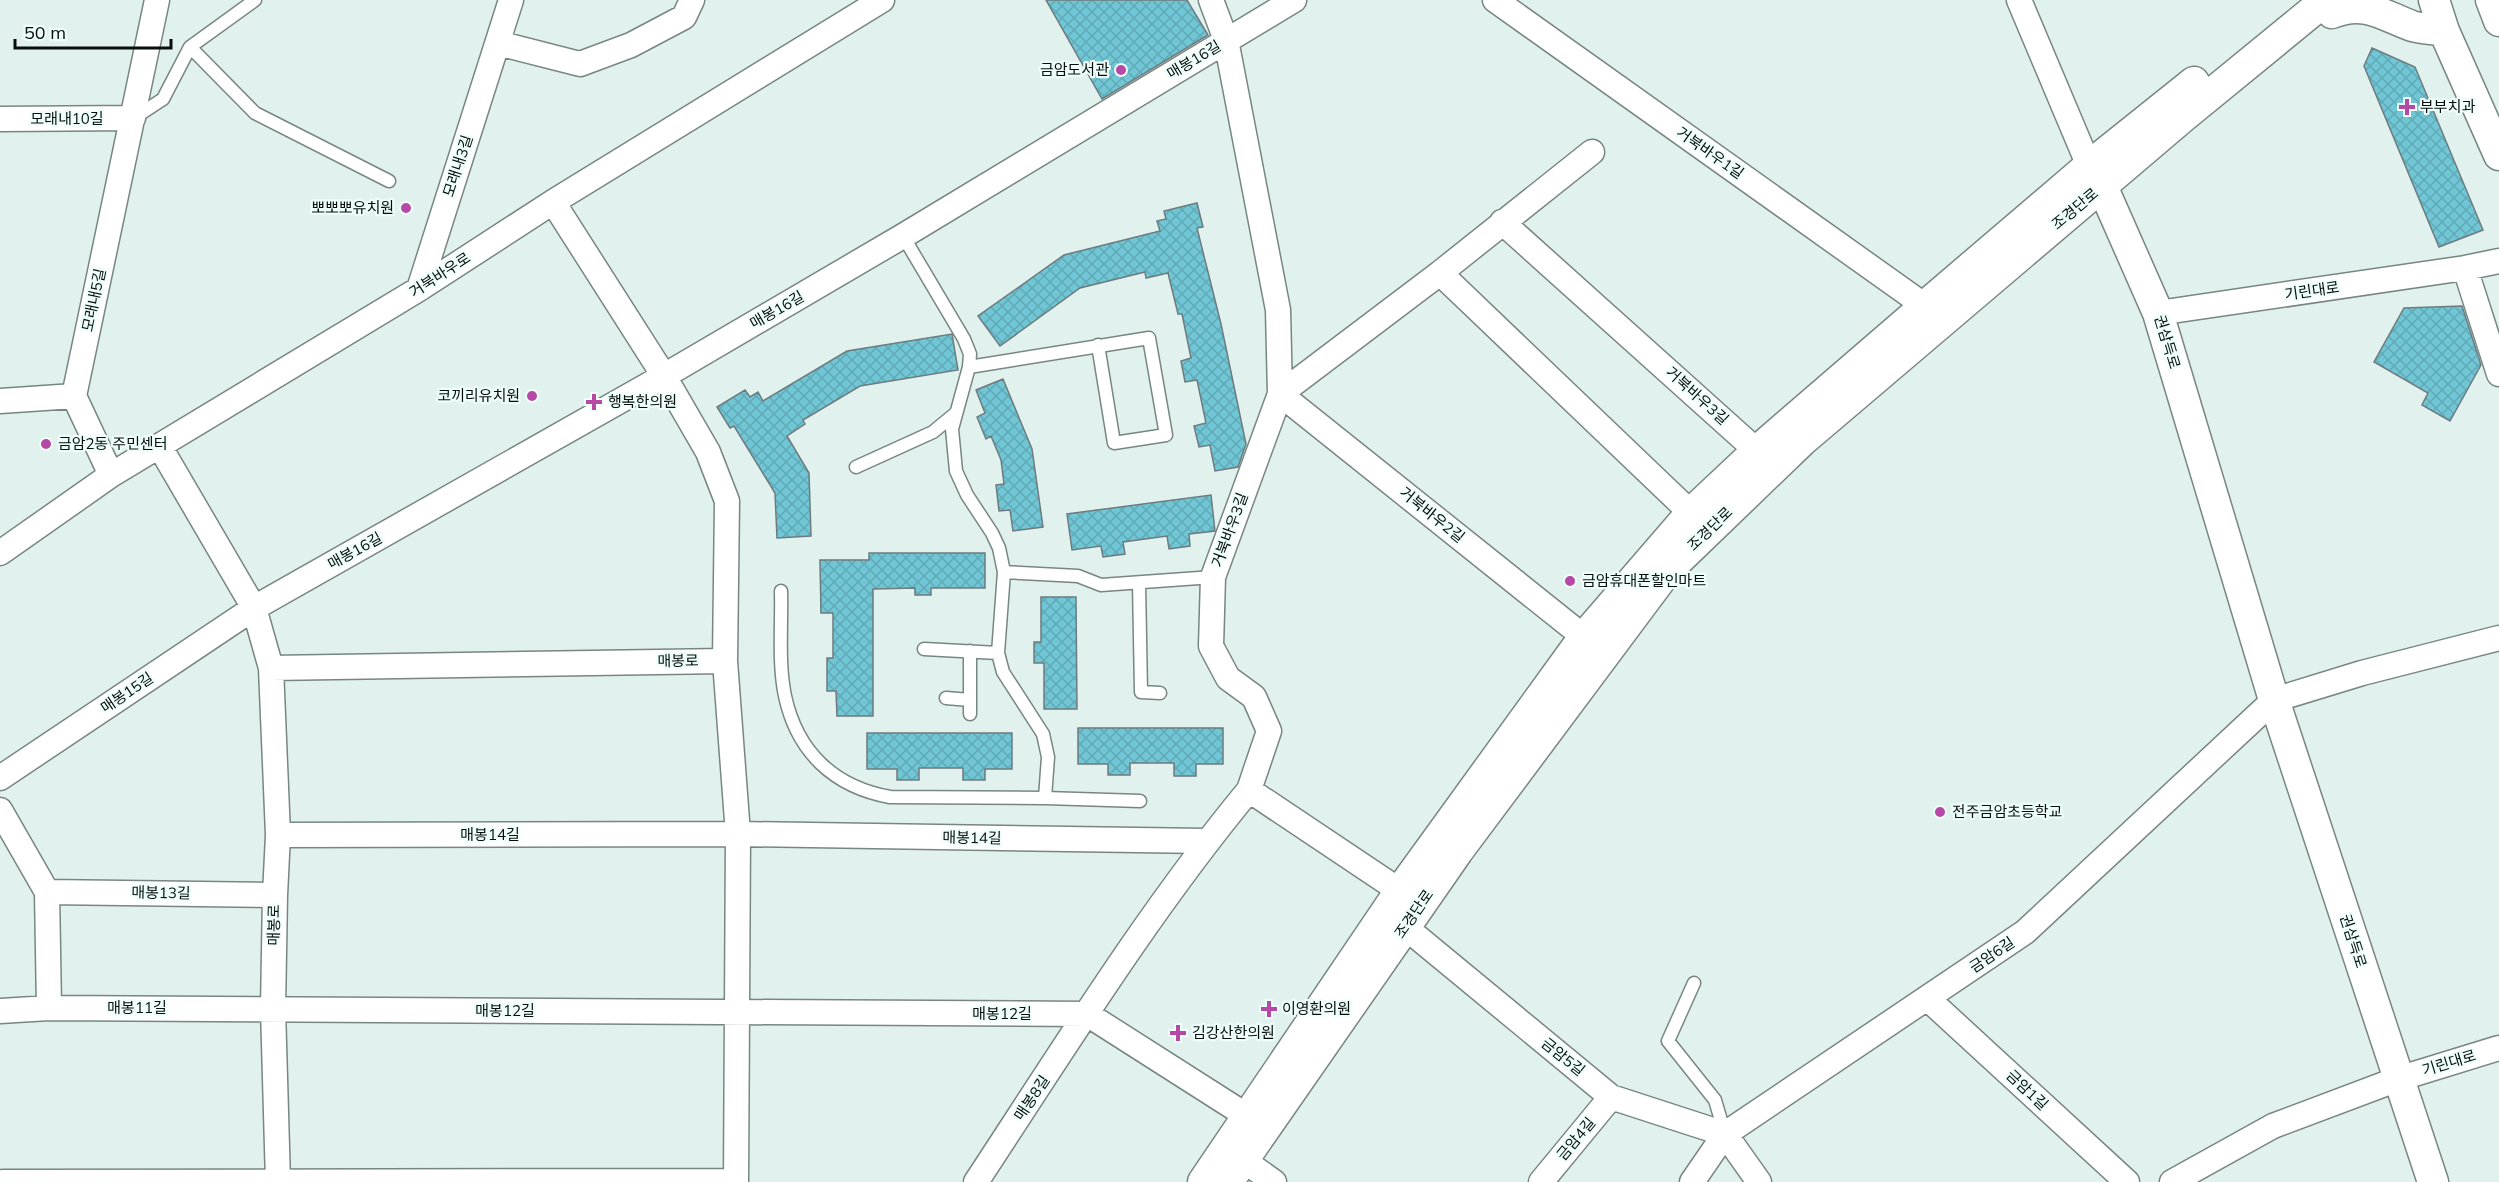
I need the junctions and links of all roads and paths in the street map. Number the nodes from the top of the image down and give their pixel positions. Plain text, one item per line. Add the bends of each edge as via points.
1 (157, 0) edge
2 (255, 0) edge
3 (511, 0) edge
4 (692, 0) edge
5 (882, 0) edge
6 (1211, 0) edge
7 (1294, 0) edge
8 (1495, 0) edge
9 (2019, 0) edge
10 (2434, 0) edge
11 (2491, 0) edge
12 (2315, 1) edge
13 (2499, 21) edge
14 (2444, 31) junction
15 (1226, 40) junction
16 (498, 43) junction
17 (190, 47) junction
18 (133, 118) junction
19 (0, 119) edge
20 (1592, 152) dead end
21 (2499, 155) edge
22 (2096, 176) junction
23 (389, 181) dead end
24 (553, 202) junction
25 (1502, 222) junction
26 (903, 236) junction
27 (2499, 261) edge
28 (2465, 268) junction
29 (1440, 273) junction
30 (419, 289) junction
31 (1925, 306) junction
32 (2158, 313) junction
33 (1098, 345) junction
34 (969, 367) junction
35 (2499, 374) edge
36 (664, 376) junction
37 (1280, 394) junction
38 (74, 396) junction
39 (0, 401) edge
40 (956, 413) junction
41 (160, 447) junction
42 (1757, 451) junction
43 (856, 467) dead end
44 (111, 475) junction
45 (1691, 513) junction
46 (0, 553) edge
47 (1004, 572) junction
48 (1213, 577) junction
49 (1139, 583) junction
50 (782, 591) dead end
51 (254, 608) junction
52 (1584, 637) junction
53 (2499, 638) edge
54 (924, 649) dead end
55 (970, 651) junction
56 (998, 653) junction
57 (724, 661) junction
58 (271, 668) junction
59 (1160, 693) dead end
60 (946, 698) dead end
61 (970, 700) junction
62 (2274, 700) junction
63 (970, 714) dead end
64 (0, 778) edge
65 (1249, 790) junction
66 (1045, 798) junction
67 (1140, 801) dead end
68 (0, 810) edge
69 (738, 834) junction
70 (279, 835) junction
71 (1206, 841) junction
72 (1400, 891) junction
73 (47, 892) junction
74 (275, 895) junction
75 (1405, 927) junction
76 (1694, 983) dead end
77 (1928, 999) junction
78 (49, 1008) junction
79 (273, 1009) junction
80 (0, 1011) edge
81 (738, 1013) junction
82 (1087, 1014) junction
83 (2499, 1048) edge
84 (2398, 1079) junction
85 (1611, 1097) junction
86 (1247, 1116) junction
87 (1725, 1134) junction
88 (1235, 1171) edge
89 (278, 1181) edge
90 (3, 1182) edge
91 (736, 1182) edge
92 (976, 1182) edge
93 (1203, 1182) edge
94 (1274, 1182) edge
95 (1541, 1182) edge
96 (1692, 1182) edge
97 (1759, 1182) edge
98 (2127, 1182) edge
99 (2172, 1182) edge
100 (2433, 1182) edge

1 - 18 street, 모래내5길
2 - 17 lane
3 - 16 street, 모래내3길
4 - 16 street via 684,17 631,45 580,64
5 - 24 street, 거북바우로
6 - 15 street, 거북바우3길
7 - 15 street, 매봉16길
8 - 31 street, 거북바우1길
9 - 22 street, 권삼득로
10 - 14 street
11 - 13 street
12 - 14 street via 2331,13 2344,8 2377,10 2414,26
12 - 22 street, 조경단로
14 - 21 street
15 - 26 street, 매봉16길
15 - 37 street, 거북바우3길 via 1278,310
16 - 30 street, 모래내3길
17 - 18 lane via 163,99
17 - 23 lane via 255,113
18 - 19 street, 모래내10길
18 - 38 street, 모래내5길
20 - 25 street
22 - 31 street, 조경단로
22 - 32 street, 권삼득로
22 - 75 street, 조경단로 via 1802,441 1667,572
24 - 30 street, 거북바우로
24 - 36 street
25 - 29 street
25 - 42 street, 거북바우3길
26 - 34 lane via 964,339 970,354
26 - 36 street, 매봉16길
27 - 28 street, 기린대로
28 - 32 street, 기린대로
28 - 35 street
29 - 37 street
29 - 45 street
30 - 41 street, 거북바우로
31 - 42 street, 조경단로
32 - 62 street, 권삼득로
33 - 33 lane via 1149,338 1166,435 1114,443
33 - 34 lane
34 - 40 lane
36 - 51 street, 매봉16길
36 - 57 street via 708,452 727,501
37 - 48 street, 거북바우3길
37 - 52 street, 거북바우2길
38 - 39 street
38 - 44 street
40 - 43 lane via 933,432
40 - 47 lane via 952,429 956,471 992,533
41 - 44 street, 거북바우로
41 - 51 street, 매봉로
42 - 45 street, 조경단로
44 - 46 street, 거북바우로
45 - 52 street, 조경단로
47 - 49 lane via 1068,575 1101,585
47 - 56 lane
48 - 49 lane
48 - 65 street, 거북바우3길 via 1211,646 1228,678 1254,697 1269,731
49 - 59 lane via 1141,692
50 - 66 lane via 785,694 792,723 824,767 846,784 890,797
51 - 58 street, 매봉로
51 - 64 street, 매봉15길
52 - 72 street, 조경단로
53 - 62 street
54 - 55 lane
55 - 56 lane
55 - 61 lane
56 - 66 lane via 1003,672 1043,734 1048,757
57 - 58 street, 매봉로
57 - 69 street
58 - 70 street, 매봉로
60 - 61 lane
61 - 63 lane
62 - 77 street, 금암6길 via 2025,932
62 - 84 street, 권삼득로
65 - 71 street
65 - 72 street
66 - 67 lane
68 - 73 street
69 - 70 street, 매봉14길
69 - 71 street, 매봉14길
69 - 81 street
70 - 74 street, 매봉로
71 - 82 street
72 - 75 street
72 - 86 street, 조경단로
73 - 74 street, 매봉13길
73 - 78 street
74 - 79 street, 매봉로
75 - 85 street, 금암5길
75 - 88 street, 조경단로
76 - 87 lane via 1668,1041 1715,1100
77 - 87 street, 금암6길
77 - 98 street, 금암1길
78 - 79 street, 매봉11길
78 - 80 street, 매봉11길
79 - 81 street, 매봉12길
79 - 89 street, 매봉로
81 - 82 street, 매봉12길
81 - 91 street
82 - 86 street
82 - 92 street, 매봉8길
83 - 84 street, 기린대로
84 - 99 street via 2273,1126
84 - 100 street, 권삼득로
85 - 87 street, 금암5길
85 - 95 street, 금암4길
86 - 93 street, 조경단로
87 - 96 street, 금암6길
87 - 97 street
88 - 94 street
89 - 90 street
89 - 91 street

